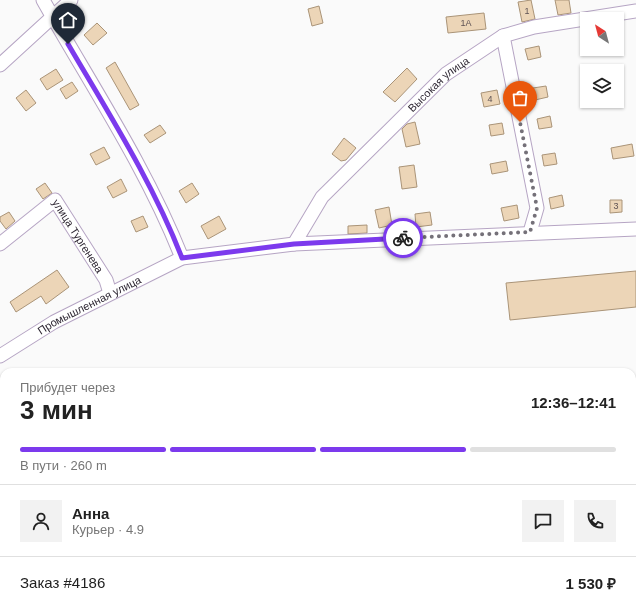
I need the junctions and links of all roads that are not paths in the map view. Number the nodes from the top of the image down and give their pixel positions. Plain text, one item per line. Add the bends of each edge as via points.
1 (43, 0) edge
2 (70, 0) edge
3 (636, 11) edge
4 (53, 18) junction
5 (503, 36) junction
6 (0, 65) edge
7 (636, 229) edge
8 (530, 232) junction
9 (0, 244) edge
10 (294, 244) junction
11 (182, 258) junction
12 (110, 293) junction
13 (0, 356) edge

1 - 4 street
2 - 4 street
3 - 5 street, Высокая улица via 534,27
4 - 6 street
4 - 11 street via 167,220
5 - 8 street via 537,208
5 - 10 street, Высокая улица via 446,74 322,197
7 - 8 street, Промышленная улица
8 - 10 street, Промышленная улица
9 - 12 street, улица Тургенева via 55,200 106,280
10 - 11 street, Промышленная улица
11 - 12 street, Промышленная улица
12 - 13 street, Промышленная улица via 54,322

